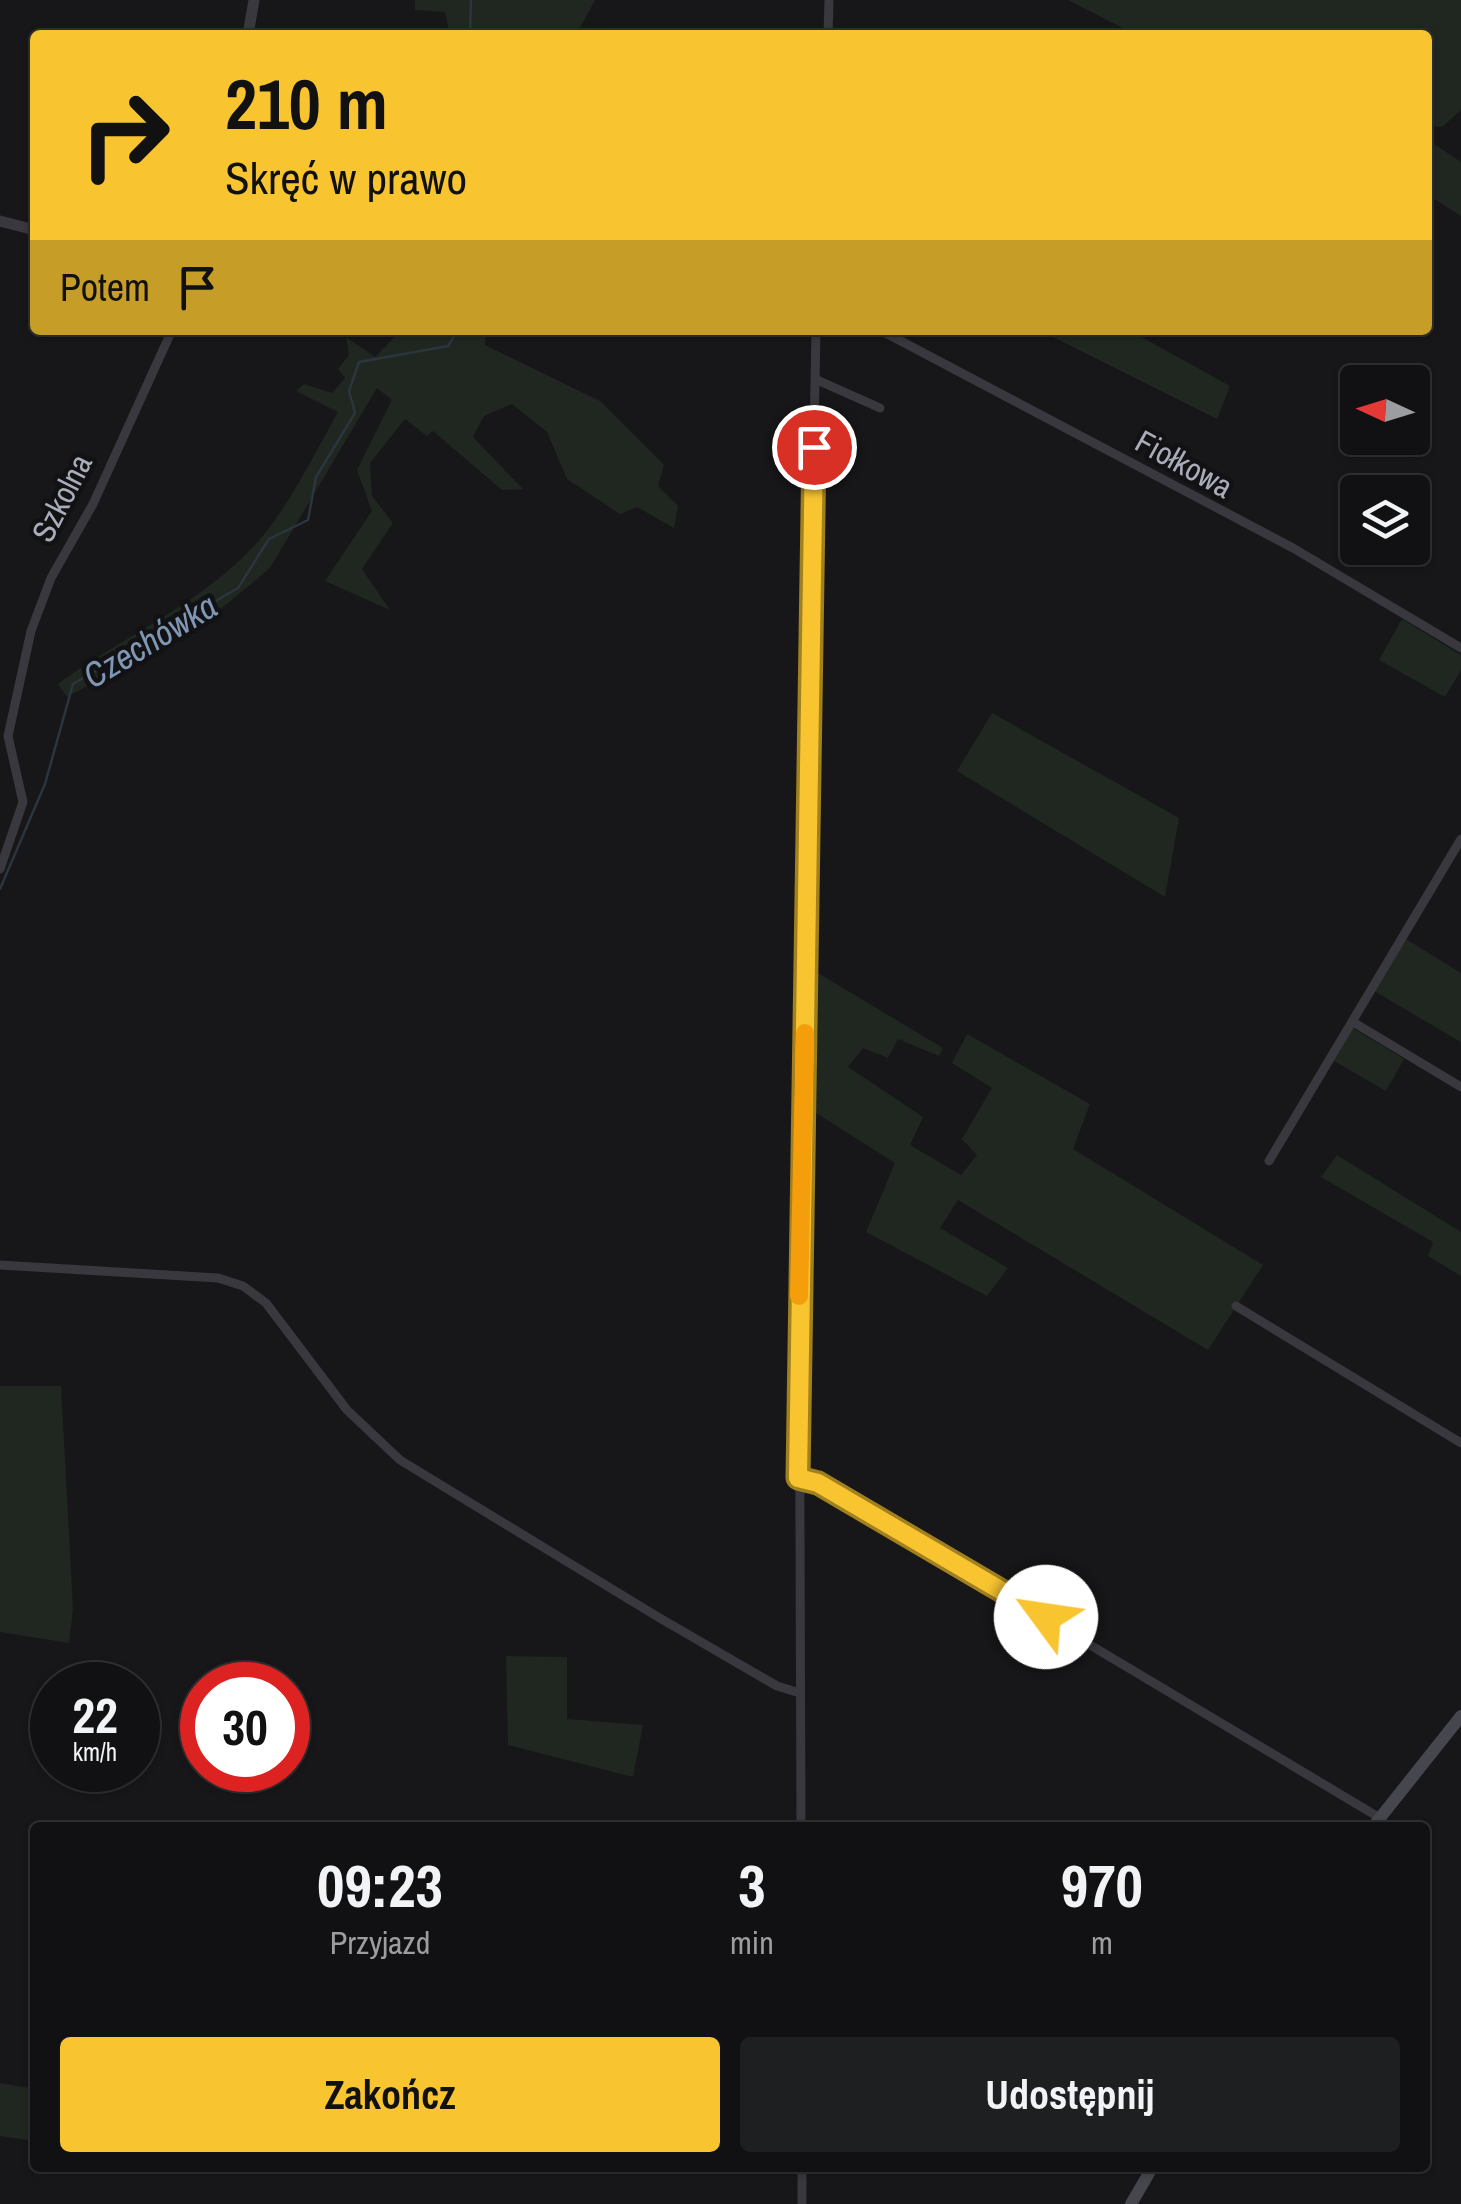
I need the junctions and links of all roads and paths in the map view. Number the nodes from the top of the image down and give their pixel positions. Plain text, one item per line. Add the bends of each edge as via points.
1 (254, 0) edge
2 (829, 0) edge
3 (249, 30) edge
4 (828, 30) edge
5 (0, 221) edge
6 (30, 229) edge
7 (170, 335) edge
8 (816, 335) edge
9 (889, 335) edge
10 (815, 379) junction
11 (880, 408) dead end
12 (1461, 648) edge
13 (1461, 839) edge
14 (0, 869) edge
15 (1352, 1022) junction
16 (1461, 1087) edge
17 (1269, 1161) dead end
18 (0, 1264) edge
19 (1236, 1306) dead end
20 (1461, 1443) edge
21 (798, 1478) junction
22 (800, 1693) junction
23 (1461, 1716) edge
24 (800, 1822) edge
25 (1374, 1822) edge
26 (1377, 1822) edge
27 (802, 2172) edge
28 (1150, 2172) edge
29 (802, 2204) edge
30 (1132, 2204) edge

1 - 3 street
2 - 4 street
5 - 6 street
7 - 14 street, Szkolna via 31,631 8,736 23,802
8 - 10 street
9 - 12 street, Fiołkowa via 1293,548
10 - 11 street
10 - 21 street
13 - 15 street
15 - 16 street
15 - 17 street
18 - 22 street via 218,1278 243,1286 292,1332 348,1410 400,1460 777,1686
19 - 20 street
21 - 22 street
21 - 25 street via 818,1483
22 - 24 street
23 - 26 main road
27 - 29 street
28 - 30 main road

